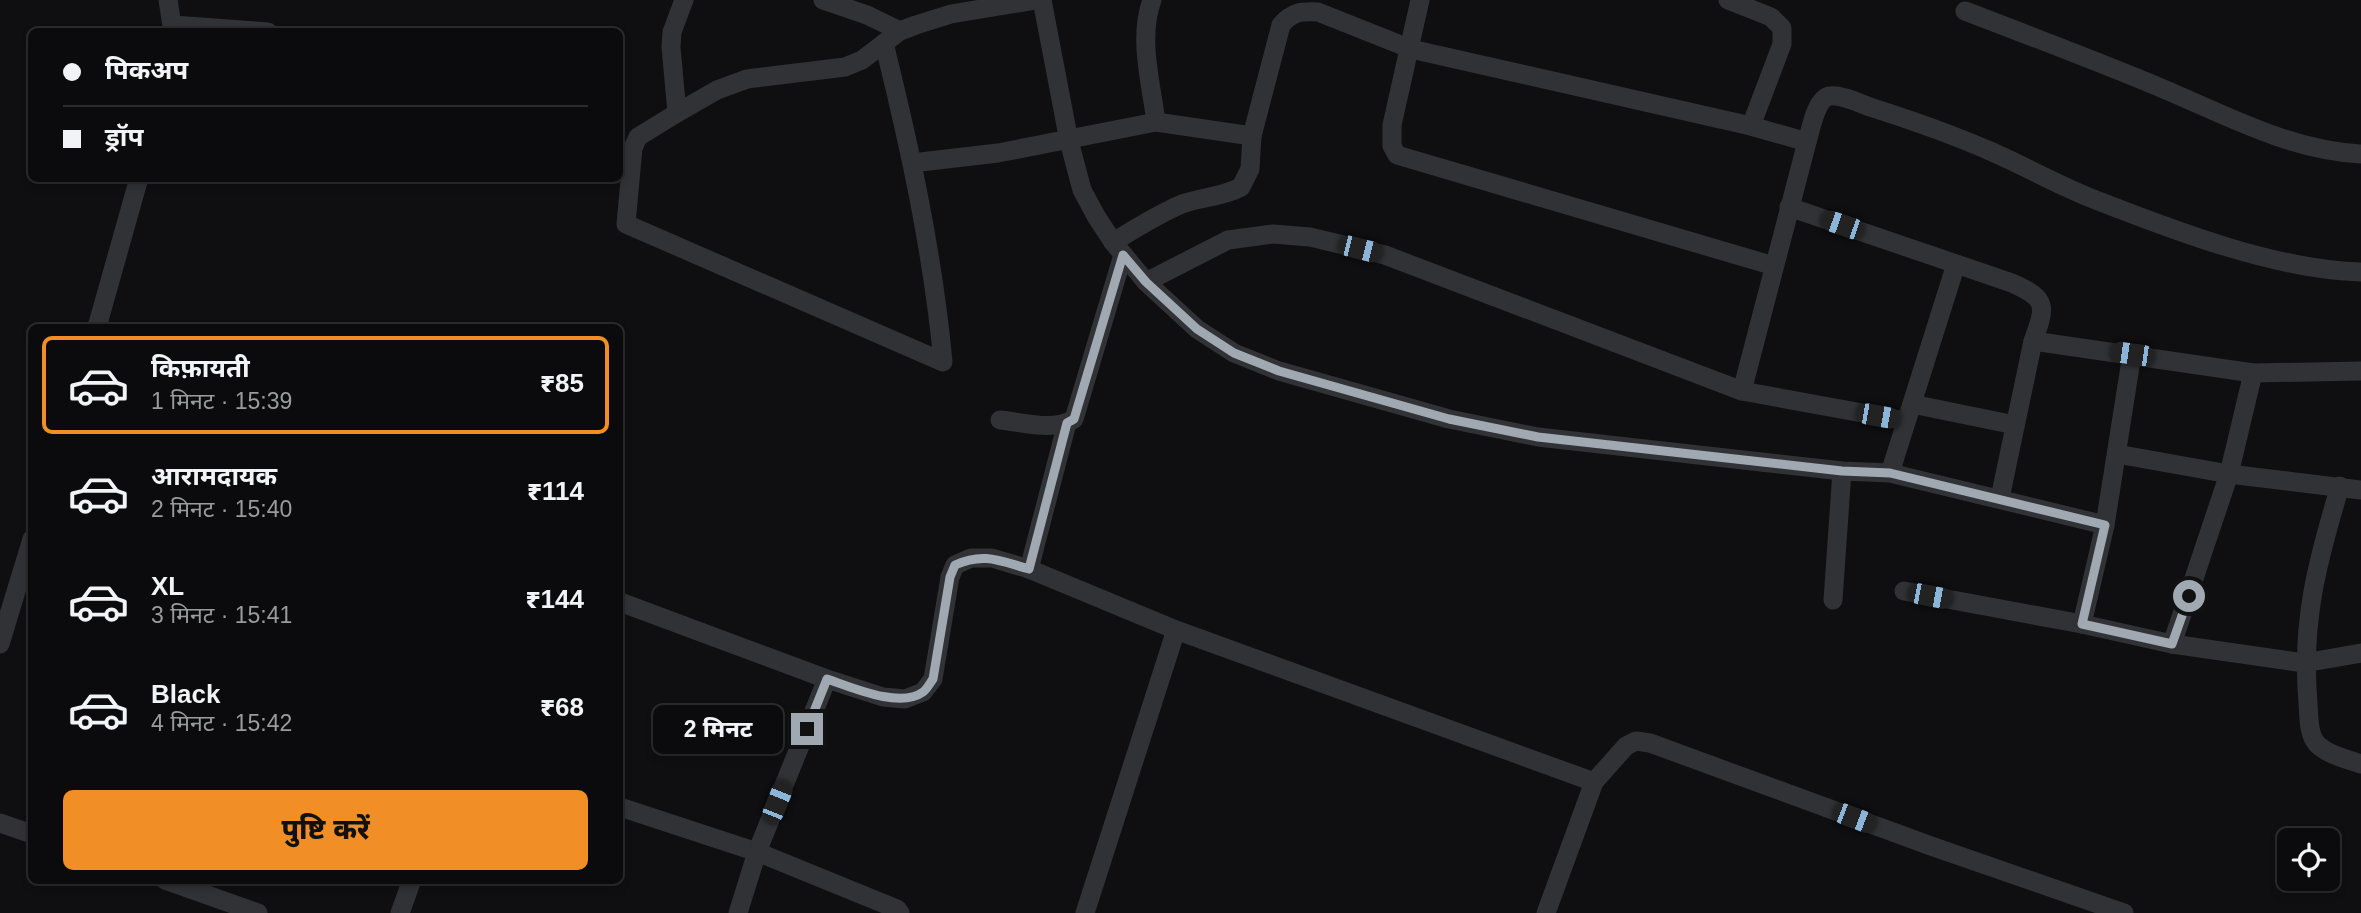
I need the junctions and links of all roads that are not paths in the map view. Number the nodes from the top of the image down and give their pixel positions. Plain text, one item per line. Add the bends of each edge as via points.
1 (169, 0) edge
2 (684, 0) edge
3 (823, 0) edge
4 (1036, 0) edge
5 (1042, 0) edge
6 (1152, 0) edge
7 (1420, 0) edge
8 (1728, 0) edge
9 (866, 8) edge
10 (1965, 11) dead end
11 (173, 28) edge
12 (892, 37) junction
13 (1411, 49) junction
14 (677, 113) junction
15 (1156, 122) junction
16 (1751, 126) junction
17 (1252, 136) junction
18 (1069, 141) junction
19 (626, 142) edge
20 (1807, 142) junction
21 (2361, 154) edge
22 (912, 163) junction
23 (138, 182) edge
24 (1789, 207) junction
25 (1118, 249) junction
26 (1956, 264) junction
27 (1774, 267) junction
28 (2361, 272) edge
29 (1146, 282) junction
30 (98, 324) edge
31 (2033, 341) junction
32 (2132, 354) junction
33 (2361, 371) edge
34 (2253, 373) junction
35 (1742, 391) junction
36 (1909, 412) junction
37 (1000, 420) dead end
38 (1067, 423) junction
39 (2015, 425) junction
40 (2117, 454) junction
41 (1842, 471) junction
42 (1890, 473) junction
43 (2229, 474) junction
44 (2340, 486) junction
45 (2361, 490) edge
46 (2000, 498) junction
47 (2105, 525) junction
48 (28, 552) edge
49 (1029, 569) junction
50 (1904, 591) dead end
51 (1833, 600) dead end
52 (623, 603) edge
53 (2082, 624) junction
54 (1176, 630) junction
55 (0, 644) edge
56 (2172, 644) junction
57 (2361, 653) edge
58 (2304, 663) junction
59 (827, 679) junction
60 (2361, 764) edge
61 (1594, 782) junction
62 (623, 808) edge
63 (0, 823) edge
64 (28, 833) edge
65 (757, 852) junction
66 (175, 884) edge
67 (411, 884) edge
68 (255, 912) edge
69 (400, 913) edge
70 (738, 913) edge
71 (900, 913) edge
72 (1085, 913) edge
73 (1546, 913) edge
74 (2124, 913) edge

1 - 11 street
2 - 14 street via 671,47
3 - 9 street
4 - 12 street via 951,14
5 - 18 street
6 - 15 street via 1144,34
7 - 13 street
8 - 16 street via 1771,17 1782,28 1782,44
9 - 12 street
10 - 21 street via 2271,135 2322,150
12 - 14 street via 845,67 732,83
12 - 22 street
13 - 16 street
13 - 17 street via 1318,12 1290,15 1281,25
13 - 27 street via 1392,125 1397,155
14 - 19 street
15 - 17 street
15 - 18 street
16 - 20 street
17 - 25 street via 1250,169 1241,187 1170,209
18 - 22 street
18 - 25 street via 1083,190
19 - 22 street via 626,224 943,362 937,296
20 - 24 street
20 - 28 street via 1818,107 1824,99 1836,96 1990,151 2099,202 2240,251 2323,270
23 - 30 street
24 - 26 street
24 - 27 street
25 - 29 street
25 - 38 street via 1074,419
26 - 31 street via 2033,292 2041,303 2042,316
26 - 36 street
27 - 35 street
29 - 35 street via 1228,240 1273,234 1310,237 1385,255
29 - 41 street via 1197,329 1234,353 1279,371 1436,415 1538,437
31 - 32 street
31 - 39 street
32 - 34 street
32 - 40 street
33 - 34 street
34 - 43 street
35 - 36 street
36 - 39 street
36 - 42 street
37 - 38 street
38 - 49 street
39 - 46 street
40 - 43 street
40 - 47 street
41 - 42 street
41 - 51 street
42 - 46 street
43 - 44 street
43 - 56 street
44 - 45 street
44 - 58 street via 2313,585
46 - 47 street
47 - 53 street
48 - 55 street
49 - 54 street
49 - 59 street via 992,558 971,558 955,565 933,679 923,692 905,699
50 - 53 street
52 - 59 street
53 - 56 street
54 - 61 street
54 - 72 street
56 - 58 street
57 - 58 street
58 - 60 street via 2315,743
59 - 65 street
61 - 73 street
61 - 74 street via 1626,746 1636,741 1650,743
62 - 65 street
63 - 64 street
65 - 70 street
65 - 71 street
66 - 68 street
67 - 69 street

